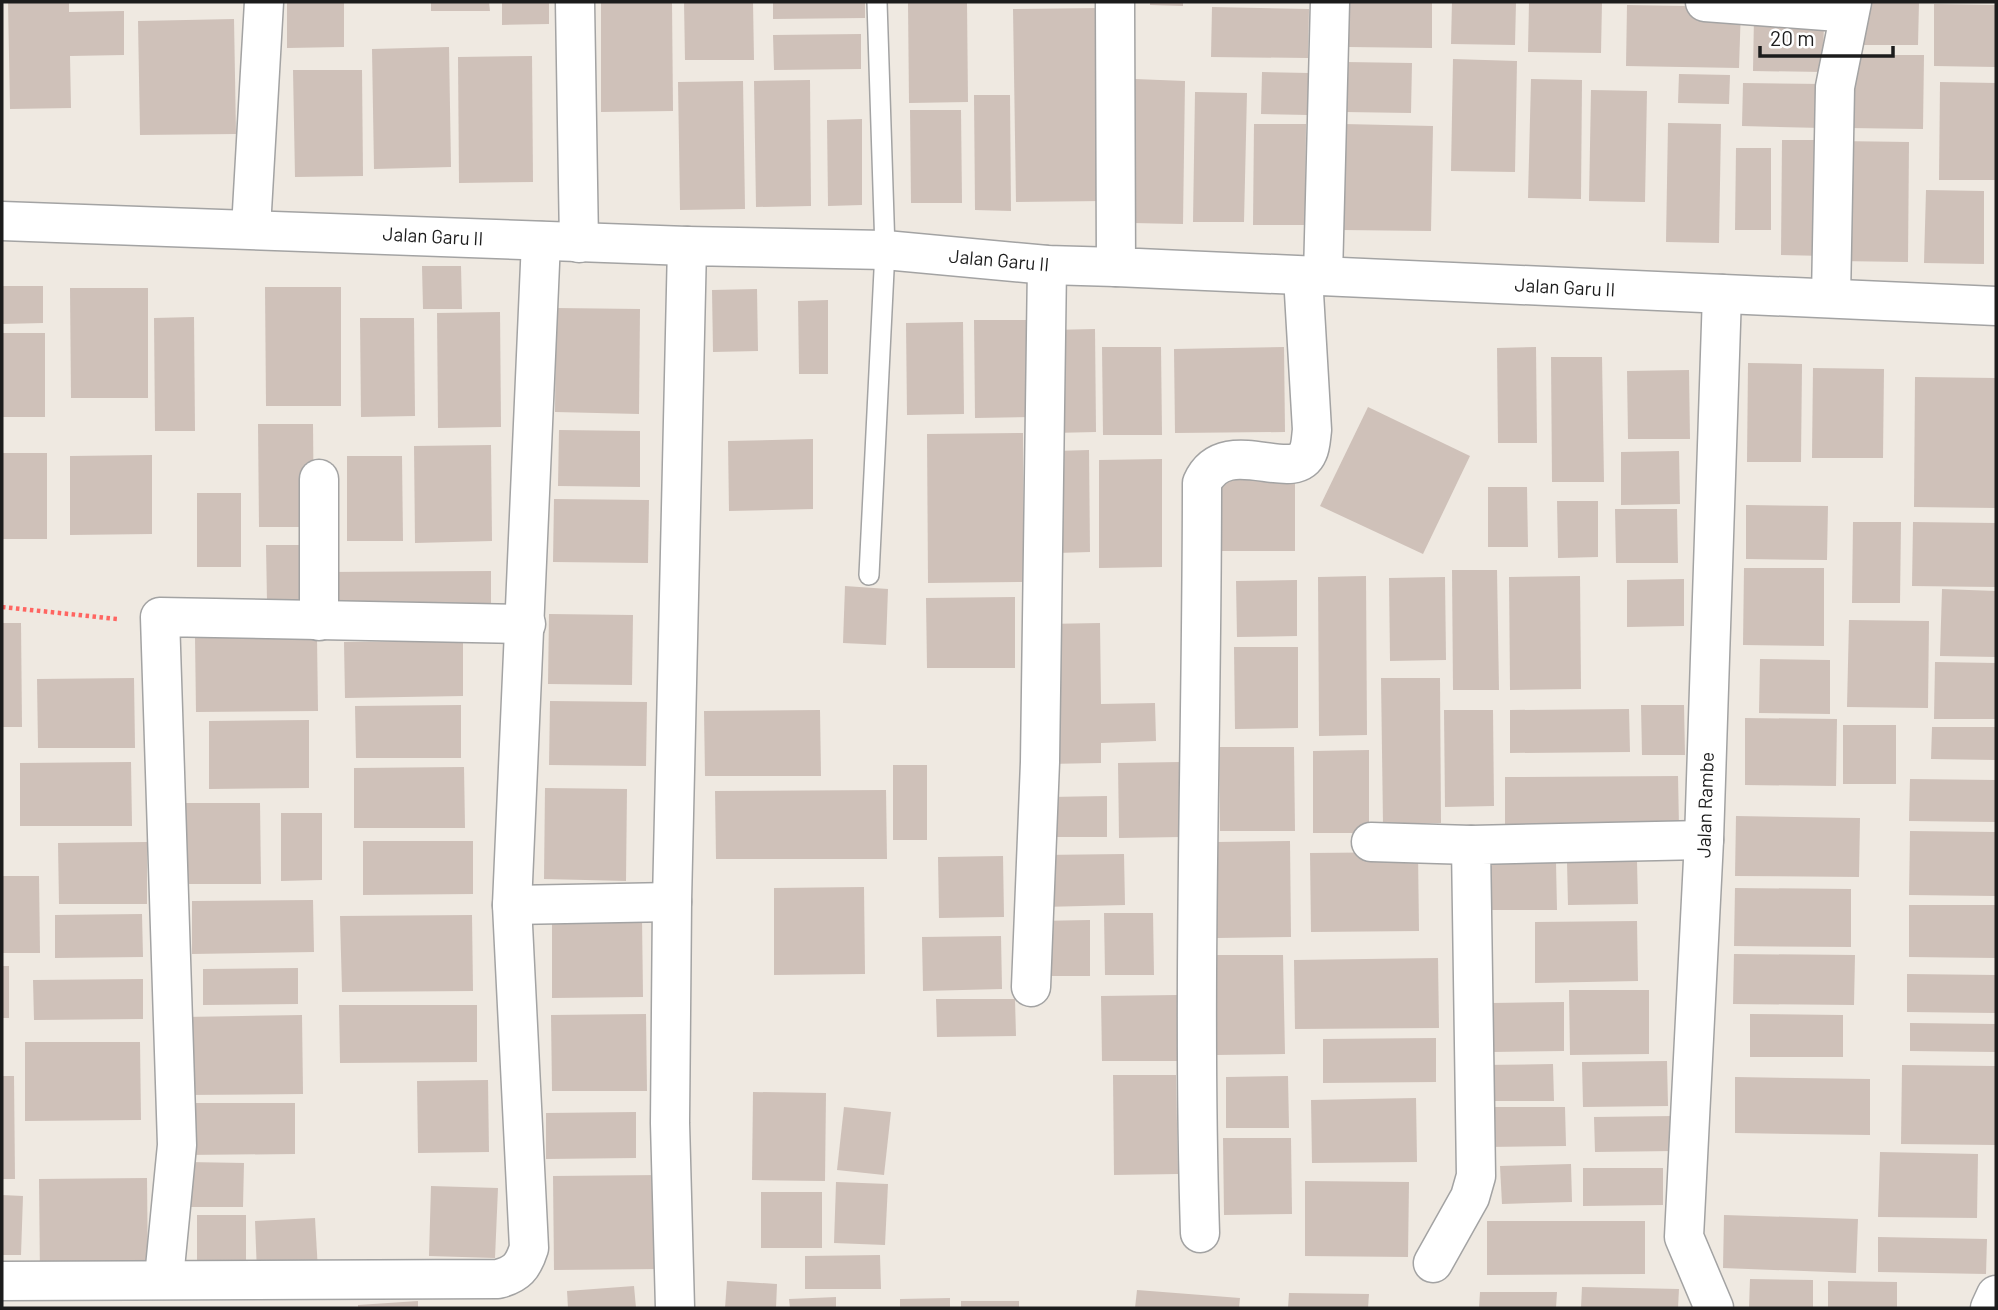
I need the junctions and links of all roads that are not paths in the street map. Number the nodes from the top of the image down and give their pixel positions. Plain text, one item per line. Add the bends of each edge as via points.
1 (264, 2) edge
2 (575, 2) edge
3 (877, 2) edge
4 (1115, 2) edge
5 (1330, 2) edge
6 (1705, 2) edge
7 (1779, 5) edge
8 (1846, 7) edge
9 (2, 221) edge
10 (250, 228) junction
11 (541, 241) junction
12 (579, 243) junction
13 (687, 246) junction
14 (885, 250) junction
15 (1047, 265) junction
16 (1116, 267) junction
17 (1313, 276) junction
18 (1722, 294) junction
19 (1831, 298) junction
20 (1996, 306) edge
21 (319, 479) dead end
22 (869, 575) dead end
23 (319, 621) junction
24 (526, 624) junction
25 (1704, 840) junction
26 (1371, 842) dead end
27 (1471, 845) junction
28 (672, 902) junction
29 (512, 905) junction
30 (1031, 987) dead end
31 (1200, 1233) dead end
32 (1433, 1263) dead end
33 (164, 1278) junction
34 (2, 1281) edge
35 (1996, 1294) edge
36 (675, 1308) edge
37 (1714, 1308) edge
38 (1990, 1308) edge

1 - 10 street
2 - 12 street
3 - 14 lane
4 - 16 street
5 - 17 street
6 - 7 street
7 - 8 street
8 - 19 street via 1835,88
9 - 10 street, Jalan Garu II
10 - 11 street, Jalan Garu II
11 - 12 street, Jalan Garu II
11 - 24 street
12 - 13 street, Jalan Garu II
13 - 14 street, Jalan Garu II
13 - 28 street
14 - 15 street, Jalan Garu II
14 - 22 lane
15 - 16 street, Jalan Garu II
15 - 30 street via 1040,748
16 - 17 street, Jalan Garu II
17 - 18 street, Jalan Garu II
17 - 31 street via 1308,454 1284,464 1225,460 1211,467 1202,483 1196,947
18 - 19 street, Jalan Garu II
18 - 25 street, Jalan Rambe
19 - 20 street, Jalan Garu II
21 - 23 street
23 - 24 street
23 - 33 street via 160,617 177,1145
24 - 29 street
25 - 27 street
25 - 37 street, Jalan Rambe via 1684,1237
26 - 27 street
27 - 32 street via 1476,1176 1470,1197
28 - 29 street
28 - 36 street via 670,1123
29 - 33 street via 529,1248 524,1266 498,1279
33 - 34 street
35 - 38 street

